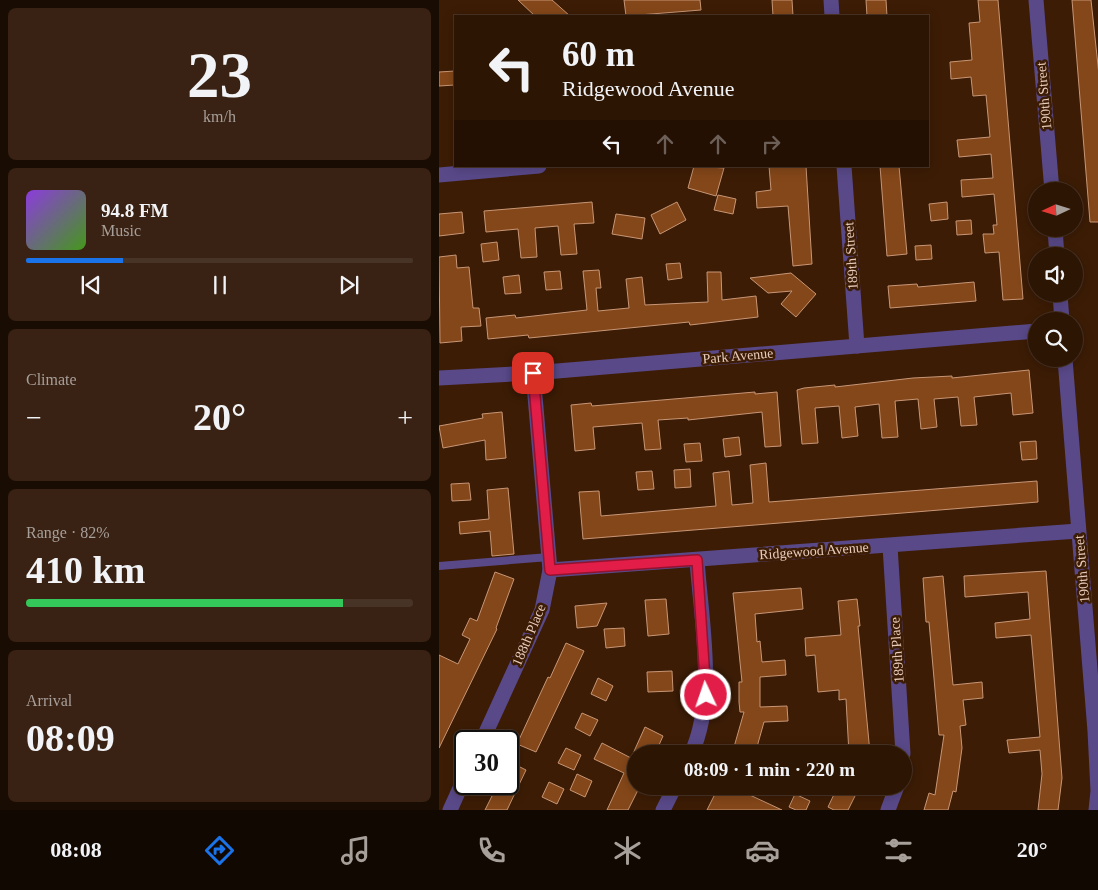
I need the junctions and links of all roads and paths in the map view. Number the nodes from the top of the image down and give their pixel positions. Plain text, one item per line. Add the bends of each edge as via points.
1 (831, 0) edge
2 (1036, 0) edge
3 (833, 15) edge
4 (529, 167) edge
5 (844, 167) edge
6 (439, 176) edge
7 (1051, 182) edge
8 (1028, 332) edge
9 (857, 346) junction
10 (1066, 367) edge
11 (533, 373) junction
12 (439, 378) edge
13 (1078, 530) junction
14 (890, 546) junction
15 (697, 560) junction
16 (549, 564) junction
17 (439, 566) edge
18 (487, 730) edge
19 (1097, 730) edge
20 (696, 745) edge
21 (902, 745) edge
22 (457, 795) edge
23 (670, 795) edge
24 (894, 795) edge
25 (450, 810) edge
26 (663, 810) edge
27 (888, 810) edge
28 (1096, 810) edge

1 - 3 street
2 - 7 street, 190th Street
4 - 6 street
5 - 9 street, 189th Street
8 - 9 street, Park Avenue
9 - 11 street, Park Avenue
10 - 13 street, 190th Street
11 - 12 street, Park Avenue
11 - 16 street, 188th Place
13 - 14 street, Ridgewood Avenue
13 - 19 street, 190th Street
14 - 15 street, Ridgewood Avenue
14 - 21 street, 189th Place
15 - 16 street, Ridgewood Avenue
15 - 20 street via 706,695 700,736
16 - 17 lane
16 - 18 street, 188th Place via 542,610
19 - 28 street, 190th Street
22 - 25 street
23 - 26 street
24 - 27 street

